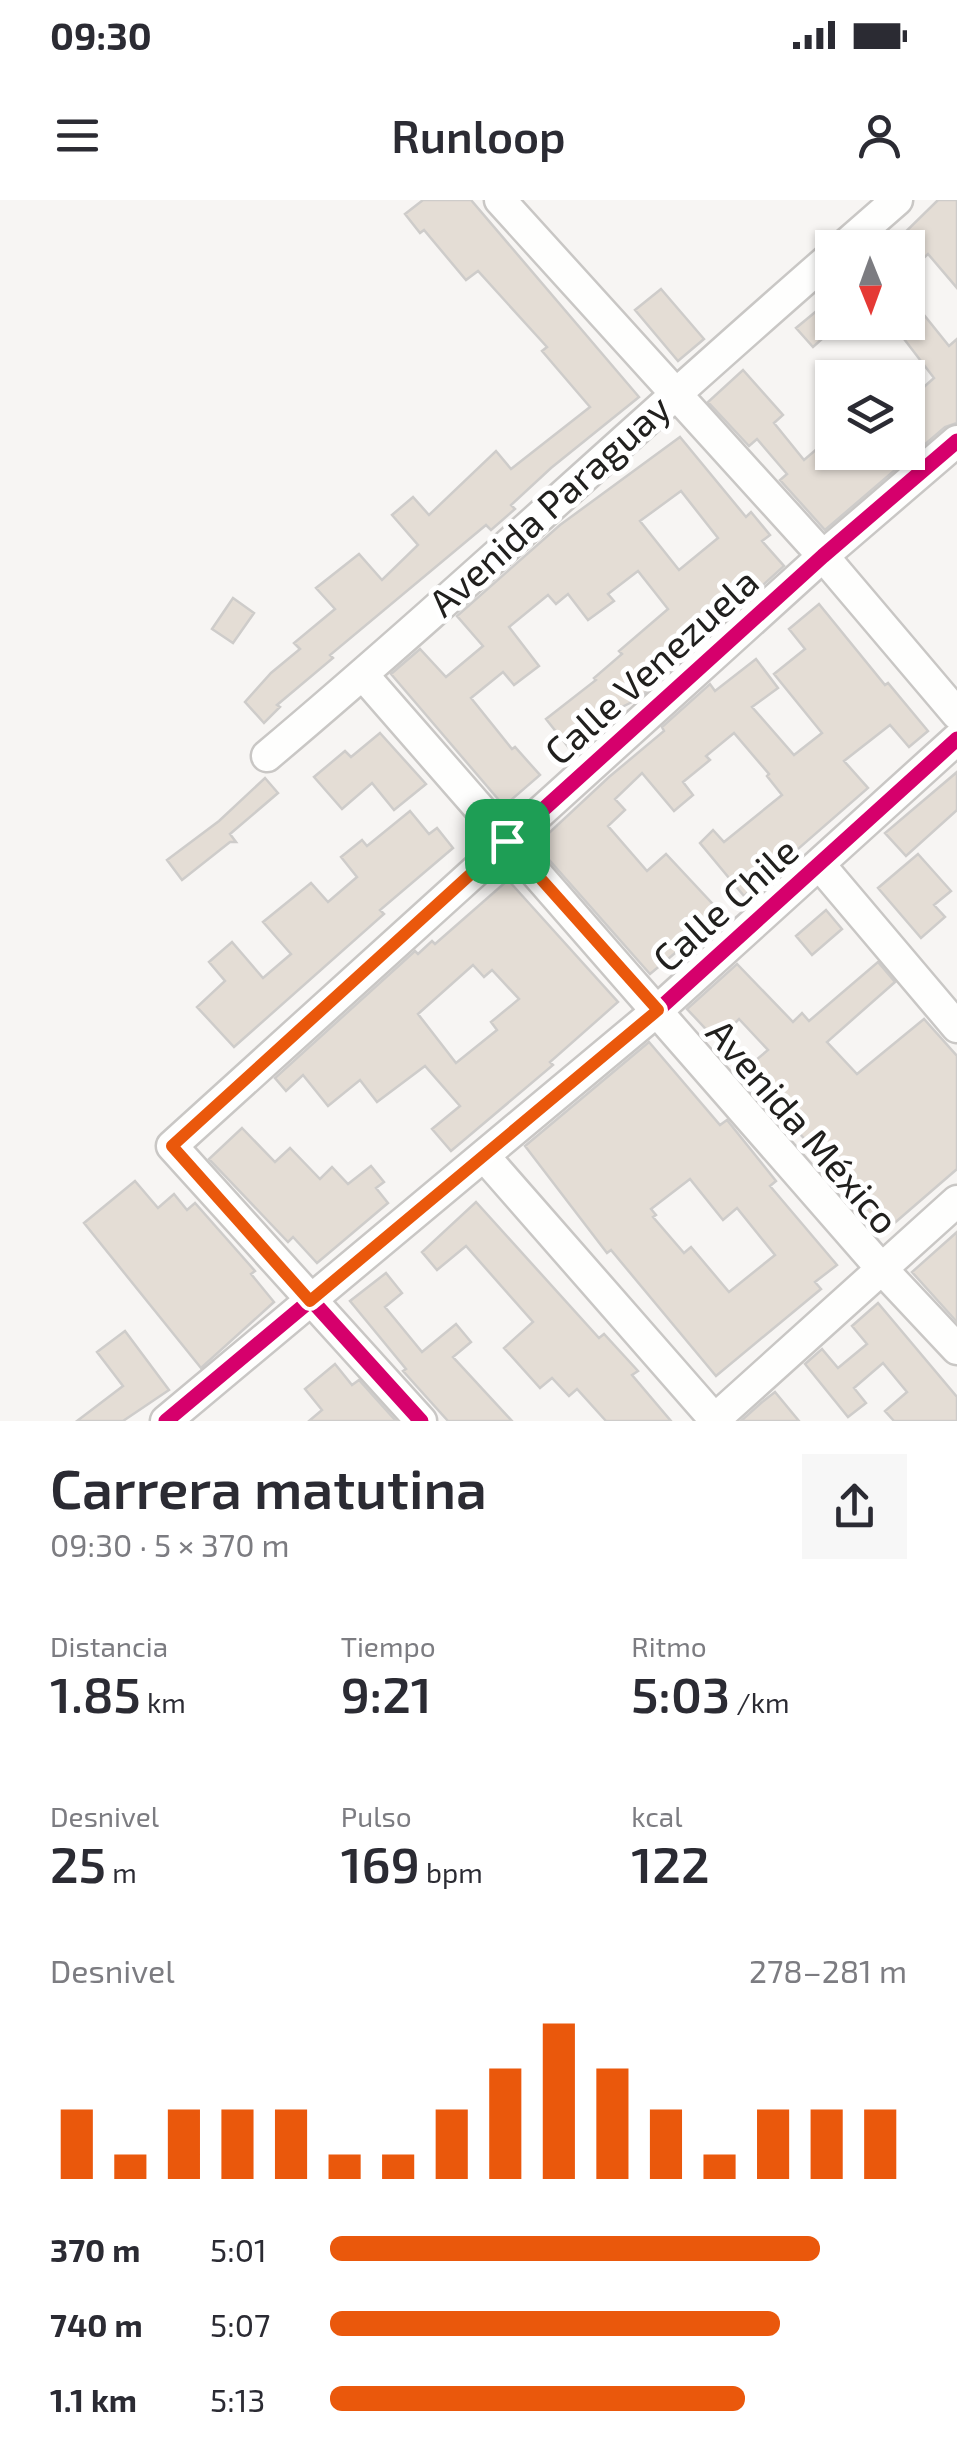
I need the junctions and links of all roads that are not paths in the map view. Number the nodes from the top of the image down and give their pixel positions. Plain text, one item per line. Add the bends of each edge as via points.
1 (500, 200) edge
2 (896, 200) edge
3 (862, 230) edge
4 (815, 271) edge
5 (674, 393) junction
6 (957, 441) edge
7 (824, 556) junction
8 (363, 675) junction
9 (957, 714) edge
10 (957, 738) edge
11 (267, 756) dead end
12 (507, 841) junction
13 (819, 864) junction
14 (658, 1010) junction
15 (957, 1027) edge
16 (484, 1156) junction
17 (957, 1201) edge
18 (881, 1268) junction
19 (310, 1301) junction
20 (957, 1349) edge
21 (715, 1420) edge
22 (166, 1421) edge
23 (421, 1421) edge

1 - 5 street
2 - 3 street
4 - 5 street, Avenida Paraguay
5 - 7 street
5 - 8 street, Avenida Paraguay
6 - 7 street, Calle Venezuela
7 - 9 street
7 - 12 street, Calle Venezuela
8 - 11 street, Avenida Paraguay
8 - 12 street, Avenida México
10 - 13 street, Calle Chile
12 - 14 street, Avenida México
12 - 19 street, Calle Venezuela via 172,1146
13 - 14 street, Calle Chile
13 - 15 street
14 - 16 street, Calle Chile
14 - 18 street, Avenida México
16 - 19 street, Calle Chile
16 - 21 street
17 - 18 street
18 - 20 street, Avenida México
18 - 21 street
19 - 22 street, Calle Chile
19 - 23 street

